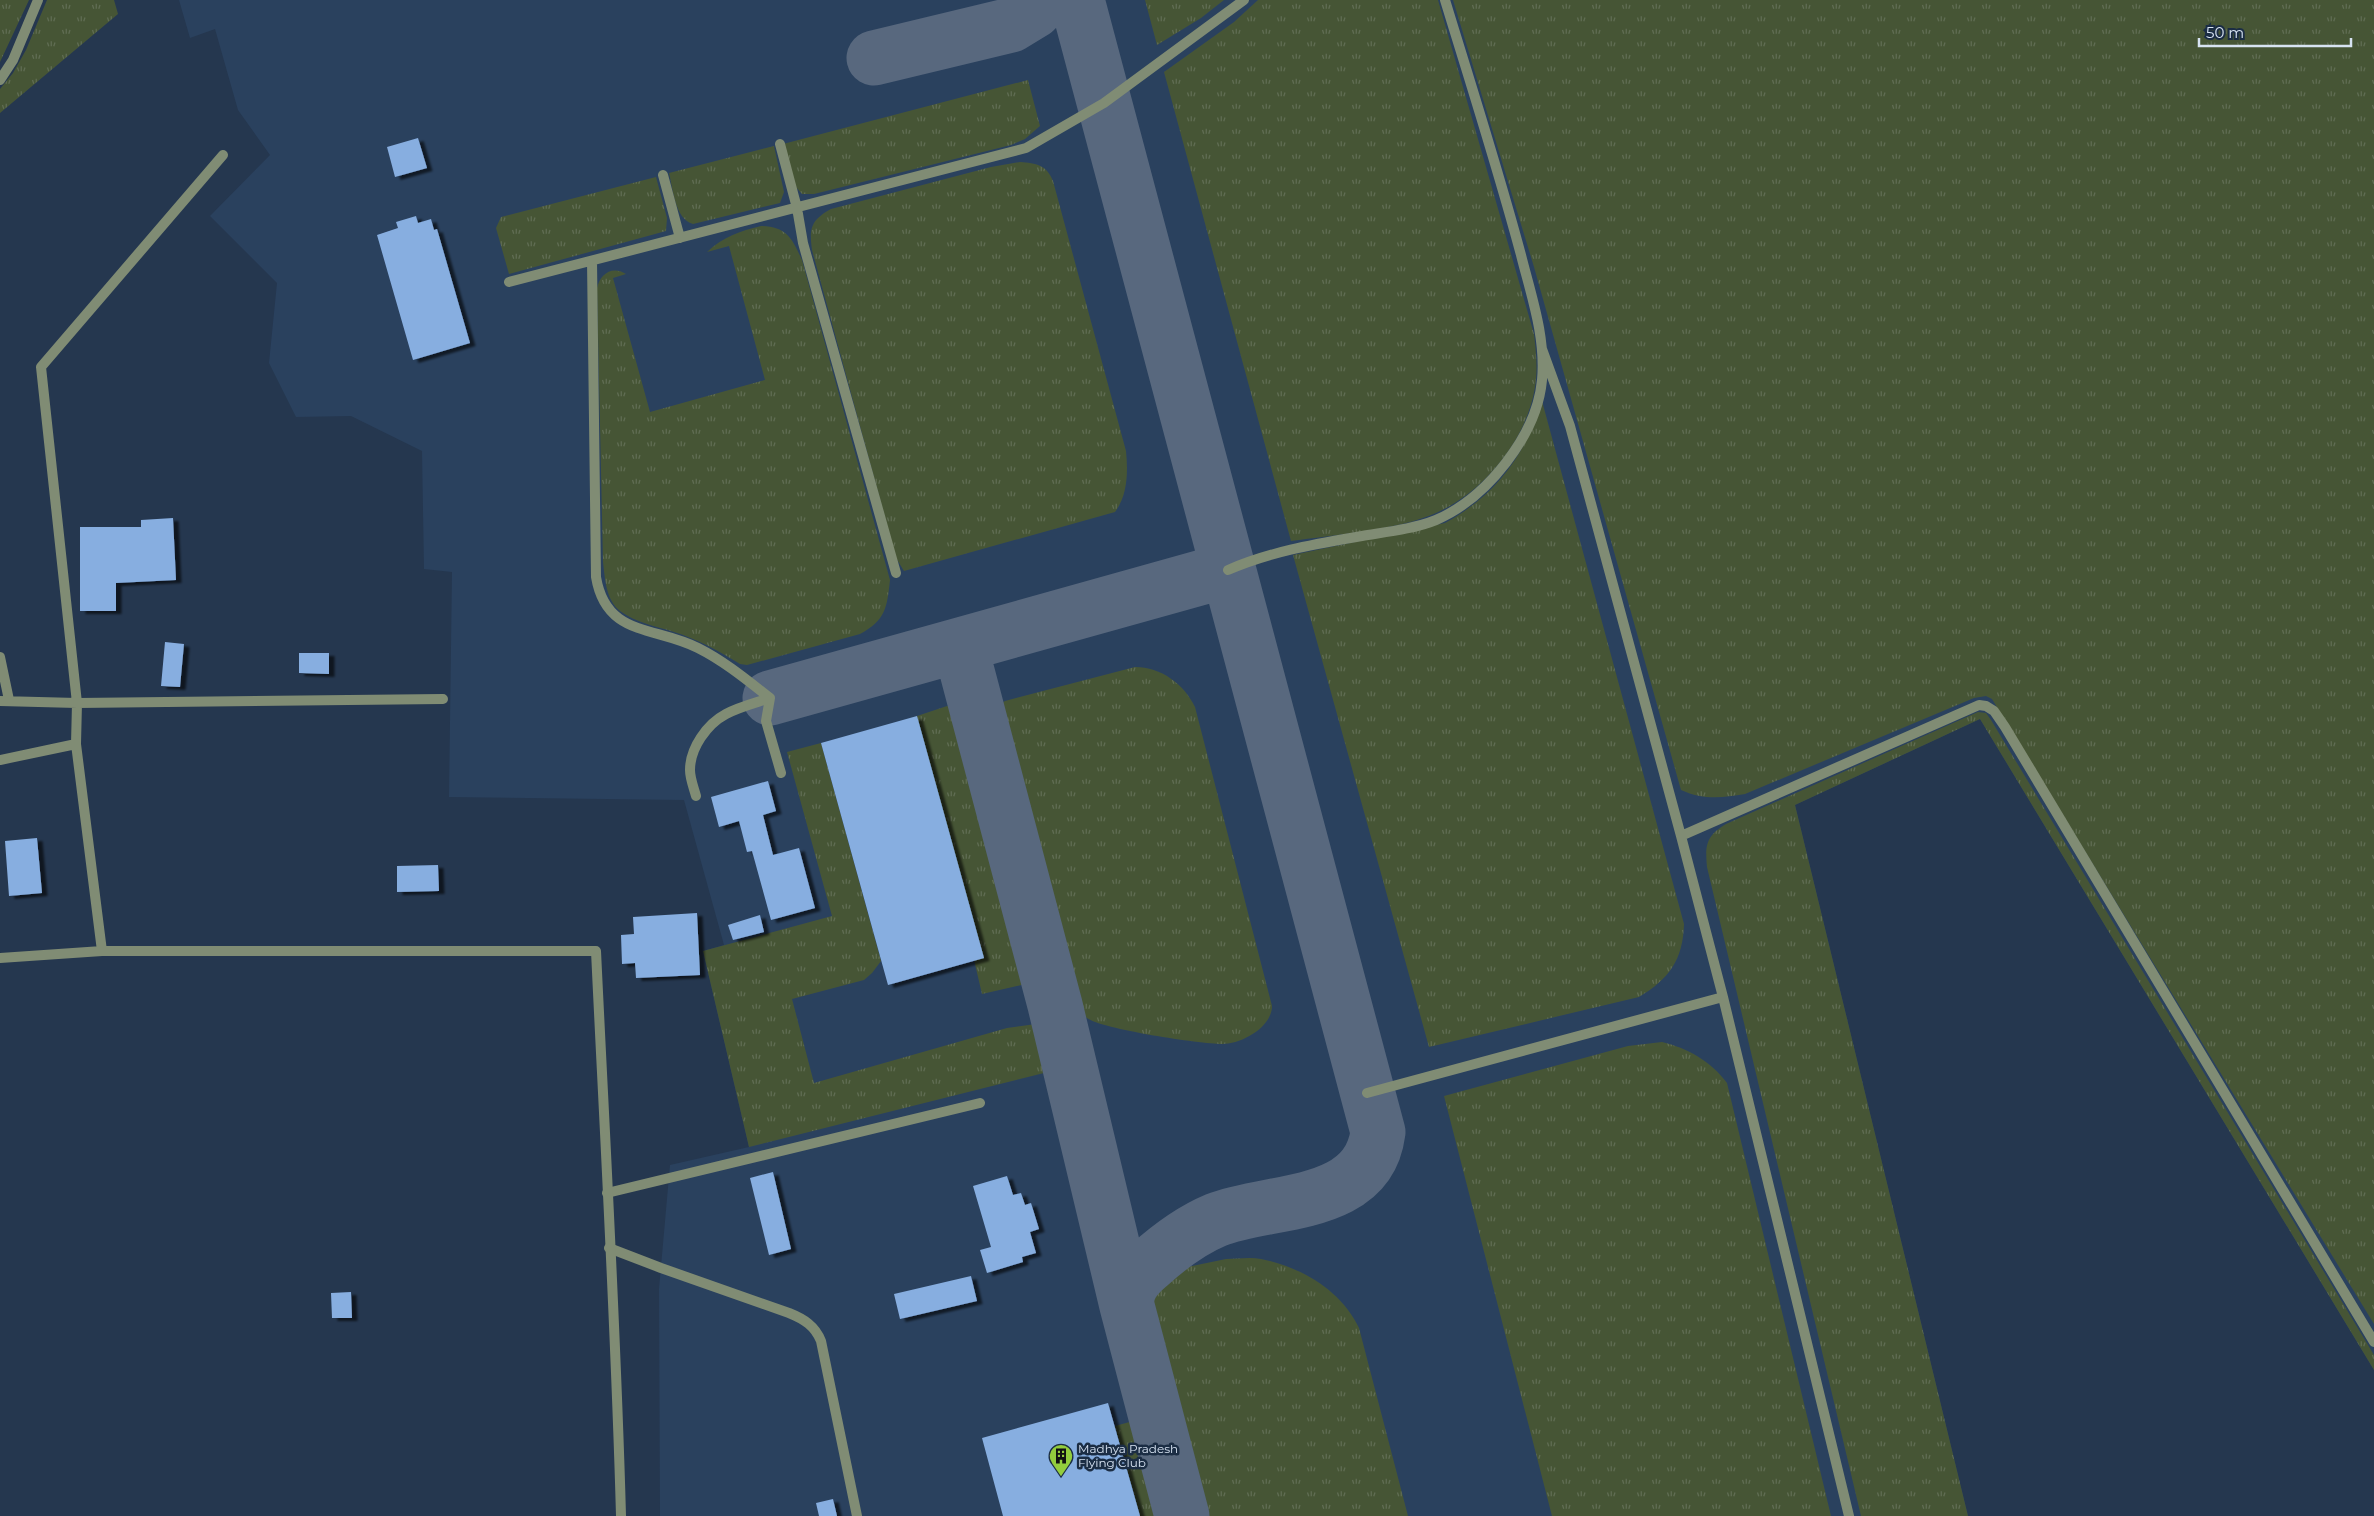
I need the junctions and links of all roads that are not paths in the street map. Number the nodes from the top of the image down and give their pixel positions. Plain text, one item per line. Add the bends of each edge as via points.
1 (38, 0) edge
2 (1244, 0) edge
3 (1445, 0) edge
4 (0, 80) edge
5 (780, 144) dead end
6 (222, 155) dead end
7 (663, 175) dead end
8 (796, 208) junction
9 (680, 238) junction
10 (592, 261) junction
11 (509, 282) dead end
12 (1542, 349) junction
13 (1228, 570) dead end
14 (896, 573) dead end
15 (0, 658) edge
16 (770, 698) junction
17 (443, 699) dead end
18 (5, 701) edge
19 (77, 703) junction
20 (76, 744) junction
21 (0, 760) edge
22 (781, 773) dead end
23 (696, 796) dead end
24 (1681, 836) junction
25 (102, 951) junction
26 (0, 958) edge
27 (1723, 997) junction
28 (1367, 1093) dead end
29 (980, 1103) dead end
30 (607, 1193) junction
31 (609, 1248) junction
32 (2374, 1342) edge
33 (621, 1516) edge
34 (857, 1516) edge
35 (1849, 1516) edge

1 - 4 street via 13,60
2 - 8 street via 1104,103 1026,148
3 - 12 street via 1514,230
5 - 8 street
6 - 19 street via 41,368
7 - 9 street
8 - 9 street
8 - 14 street
9 - 10 street
10 - 11 street
10 - 16 street via 596,577 599,595 614,616 627,624 697,647 730,667
12 - 13 street via 1542,382 1525,431 1489,484 1472,499 1435,520 1392,531 1298,546
12 - 24 street via 1570,426
15 - 18 street
16 - 22 street via 766,721
16 - 23 street via 727,713 699,741 690,770
17 - 19 street
18 - 19 street
19 - 20 street
20 - 21 street
20 - 25 street
24 - 27 street
24 - 32 street via 1979,705 1989,707 2005,727
25 - 26 street
25 - 30 street via 596,952
27 - 28 street
27 - 35 street
29 - 30 street
30 - 31 street
31 - 33 street
31 - 34 street via 789,1313 801,1318 817,1332

